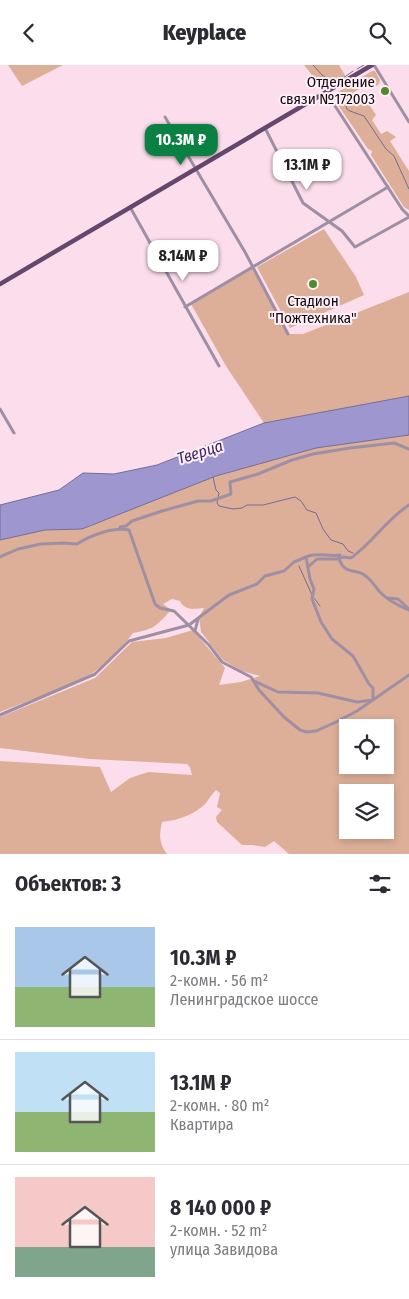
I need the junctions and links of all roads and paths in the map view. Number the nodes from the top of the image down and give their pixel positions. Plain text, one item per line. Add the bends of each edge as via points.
1 (373, 65) edge
2 (326, 92) junction
3 (408, 116) edge
4 (165, 117) dead end
5 (409, 122) edge
6 (265, 128) junction
7 (196, 169) junction
8 (388, 187) junction
9 (130, 207) junction
10 (409, 216) edge
11 (328, 222) junction
12 (253, 267) junction
13 (0, 284) edge
14 (185, 307) junction
15 (288, 334) dead end
16 (219, 366) dead end
17 (0, 409) edge
18 (14, 433) dead end
19 (409, 449) edge
20 (409, 505) edge
21 (118, 528) junction
22 (0, 557) edge
23 (306, 557) junction
24 (339, 559) junction
25 (308, 567) junction
26 (409, 609) edge
27 (198, 619) junction
28 (189, 625) junction
29 (195, 631) junction
30 (409, 675) edge
31 (254, 681) junction
32 (373, 700) junction
33 (0, 715) edge

1 - 2 main road
1 - 3 street
2 - 6 main road
2 - 8 street
3 - 5 street
4 - 7 street
6 - 7 main road
6 - 11 street via 303,203
7 - 9 main road
7 - 12 street
8 - 10 street
8 - 11 street
9 - 13 main road
9 - 14 street
10 - 11 street via 355,247 342,231
11 - 12 street
12 - 14 street
12 - 15 street
14 - 16 street
17 - 18 street
19 - 21 street via 394,443 292,460 230,482 231,494 162,511
20 - 24 street via 397,513 363,550 351,559
21 - 22 street via 77,544 41,544
21 - 28 street via 129,530 154,604 174,611
23 - 24 street via 340,555
23 - 25 street
23 - 27 street via 284,571 265,576 257,584 229,595
24 - 25 street via 317,559
24 - 26 street via 343,568 363,574 380,592 388,598 398,599
25 - 32 street via 314,589 312,599 321,621 332,639 353,656 373,688
27 - 28 street
27 - 29 street
28 - 29 street
28 - 33 street via 129,641 94,674
29 - 31 street via 222,662
30 - 32 street
31 - 32 street via 278,692 318,693 357,702
31 - 32 street via 258,690 284,717 307,732 327,726

